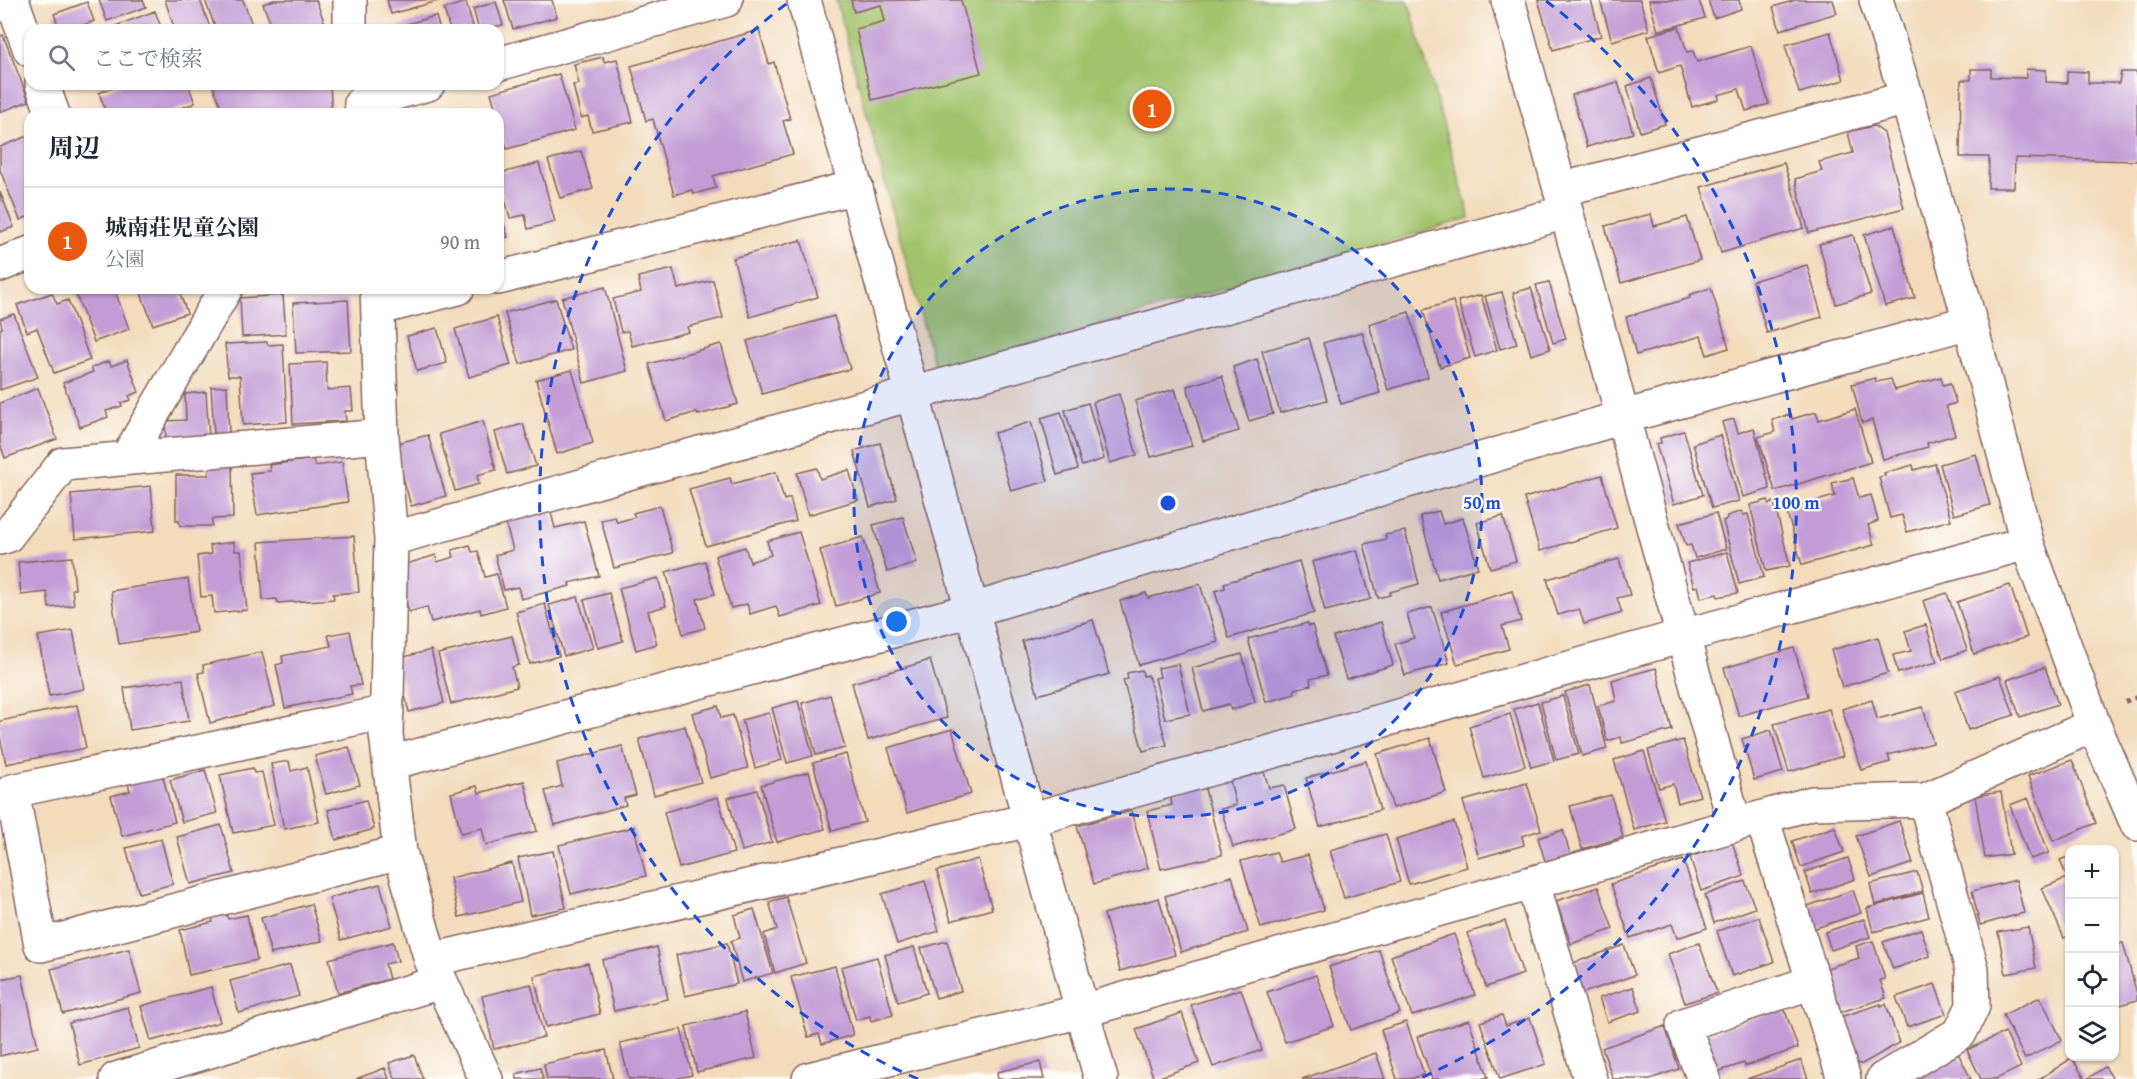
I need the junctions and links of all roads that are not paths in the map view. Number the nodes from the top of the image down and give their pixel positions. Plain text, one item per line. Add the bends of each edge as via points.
1 (12, 0) edge
2 (350, 0) edge
3 (726, 0) edge
4 (804, 0) edge
5 (1508, 0) edge
6 (1876, 0) edge
7 (350, 24) edge
8 (24, 33) edge
9 (504, 62) edge
10 (44, 90) edge
11 (402, 90) edge
12 (1907, 98) junction
13 (360, 100) edge
14 (50, 108) edge
15 (856, 187) junction
16 (1563, 201) junction
17 (24, 255) edge
18 (0, 265) edge
19 (504, 276) edge
20 (223, 294) edge
21 (410, 294) edge
22 (378, 298) edge
23 (1970, 322) junction
24 (912, 393) junction
25 (1623, 417) junction
26 (382, 436) junction
27 (127, 458) junction
28 (0, 538) edge
29 (391, 539) junction
30 (2027, 543) junction
31 (972, 610) junction
32 (1683, 636) junction
33 (387, 712) junction
34 (2094, 725) junction
35 (390, 763) junction
36 (1925, 800) junction
37 (1029, 820) junction
38 (1748, 821) junction
39 (2137, 824) edge
40 (400, 852) junction
41 (1533, 884) junction
42 (436, 971) junction
43 (1813, 982) junction
44 (1082, 1011) junction
45 (1586, 1078) edge
46 (117, 1079) edge
47 (486, 1079) edge
48 (809, 1079) edge
49 (1101, 1079) edge
50 (1704, 1079) edge
51 (1844, 1079) edge
52 (1883, 1079) edge

1 - 8 street
2 - 7 street
3 - 9 street
4 - 15 street
5 - 16 street
6 - 12 street
10 - 14 street
11 - 13 street
12 - 16 street
12 - 23 street
15 - 19 street
15 - 24 street
16 - 24 street
16 - 25 street
17 - 18 street
20 - 27 street
21 - 22 street
22 - 26 street
23 - 25 street
23 - 30 street
24 - 29 street
24 - 31 street
25 - 31 street
25 - 32 street
26 - 27 street
26 - 29 street
27 - 28 street via 63,464 7,536
29 - 33 street
30 - 32 street
30 - 34 street
31 - 35 street
31 - 37 street
32 - 37 street
32 - 38 street
33 - 35 street
33 - 40 street via 12,791 41,945
34 - 36 street
34 - 39 street
35 - 40 street
36 - 38 street via 1812,803
36 - 52 street via 1972,969 1973,1006 1960,1033
37 - 42 street
37 - 44 street
38 - 41 street
38 - 43 street
40 - 42 street
41 - 44 street
41 - 45 street
42 - 46 street
42 - 47 street
43 - 50 street via 1683,1025
43 - 51 street
44 - 48 street
44 - 49 street

